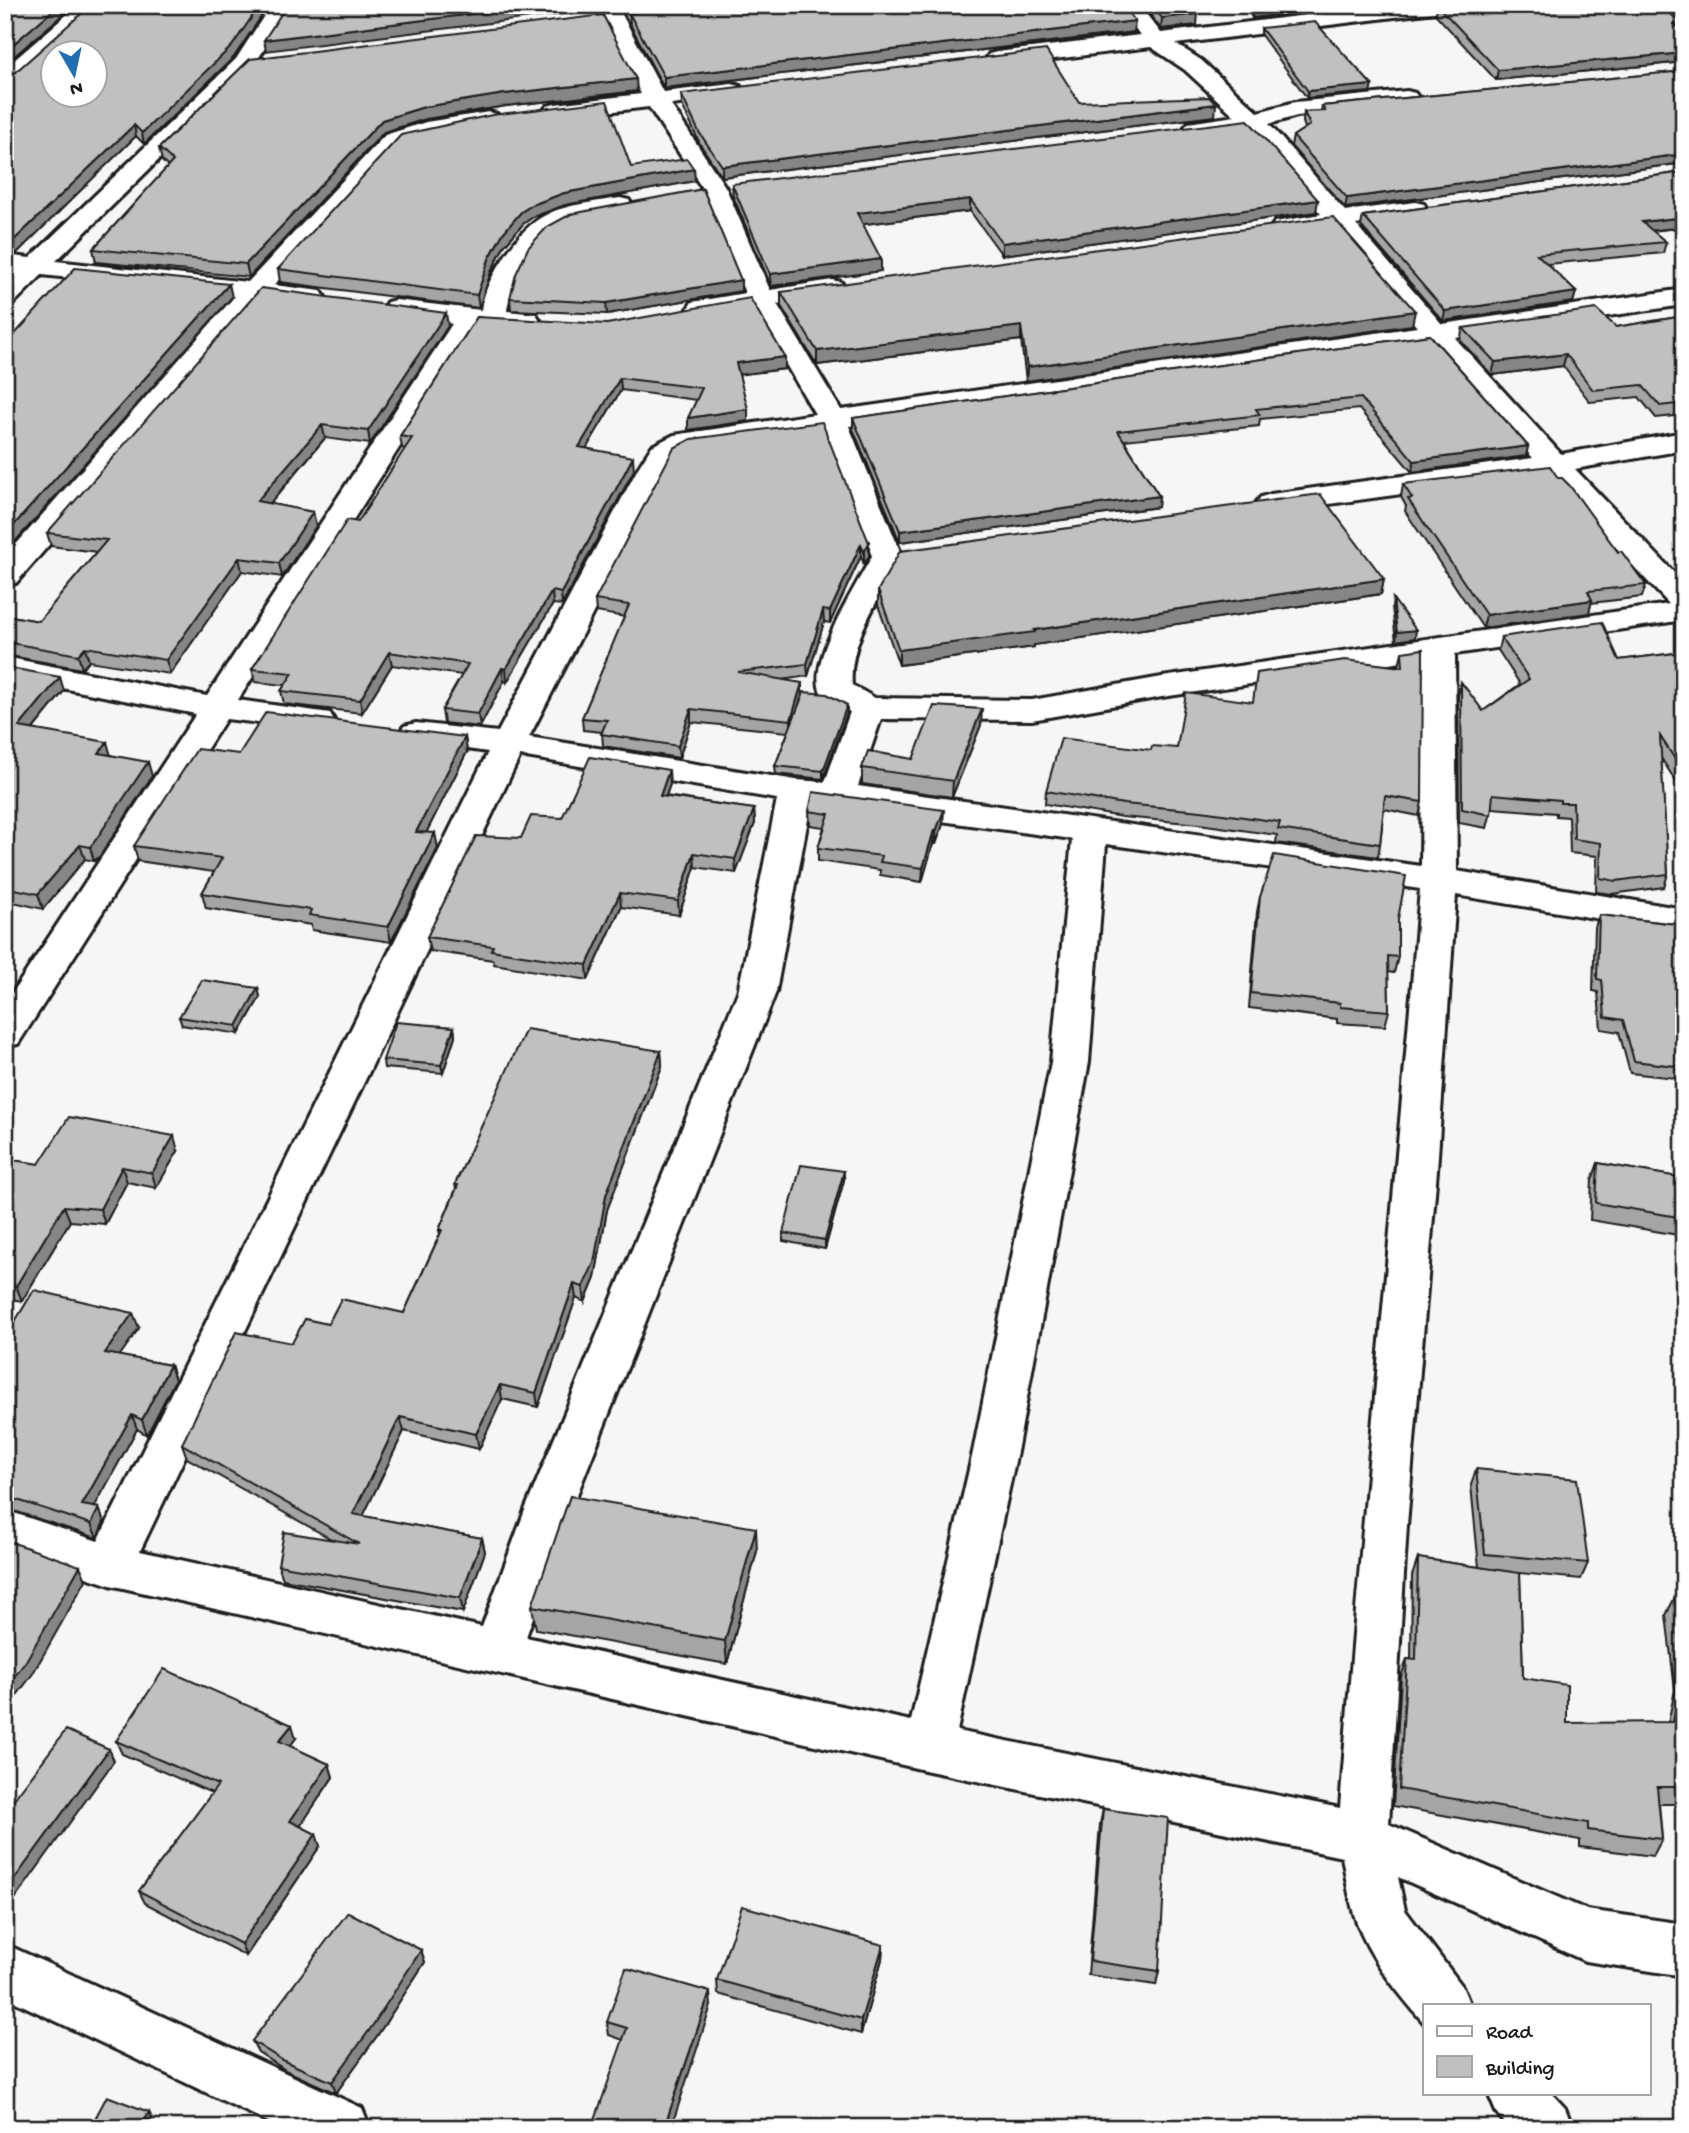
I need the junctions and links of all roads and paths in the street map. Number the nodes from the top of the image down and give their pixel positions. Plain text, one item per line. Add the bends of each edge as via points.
1 (91, 5) edge
2 (282, 5) edge
3 (1128, 5) edge
4 (1443, 5) edge
5 (1664, 5) edge
6 (601, 13) edge
7 (639, 13) edge
8 (1684, 23) edge
9 (1155, 40) junction
10 (271, 60) edge
11 (975, 61) edge
12 (244, 63) junction
13 (5, 80) edge
14 (753, 88) edge
15 (1429, 96) edge
16 (656, 100) junction
17 (533, 113) edge
18 (506, 116) edge
19 (1254, 121) junction
20 (1171, 131) edge
21 (742, 185) edge
22 (714, 188) junction
23 (688, 193) edge
24 (648, 200) edge
25 (1435, 206) edge
26 (1338, 220) junction
27 (1255, 231) edge
28 (5, 263) edge
29 (35, 266) junction
30 (856, 285) edge
31 (256, 289) junction
32 (5, 297) edge
33 (1684, 297) edge
34 (760, 298) junction
35 (336, 300) edge
36 (376, 305) edge
37 (683, 311) edge
38 (482, 318) junction
39 (557, 322) edge
40 (1436, 333) junction
41 (833, 420) junction
42 (1684, 442) edge
43 (1554, 464) junction
44 (1241, 507) edge
45 (5, 576) edge
46 (1684, 601) edge
47 (1684, 611) edge
48 (1439, 647) junction
49 (5, 667) edge
50 (216, 708) junction
51 (868, 708) junction
52 (349, 724) edge
53 (389, 729) edge
54 (509, 744) junction
55 (796, 791) junction
56 (838, 794) junction
57 (1090, 832) junction
58 (1439, 880) junction
59 (1684, 921) edge
60 (5, 1034) edge
61 (5, 1530) edge
62 (110, 1565) junction
63 (496, 1651) junction
64 (929, 1748) junction
65 (1363, 1837) junction
66 (1684, 1950) edge
67 (5, 1970) edge
68 (1442, 2004) edge
69 (1516, 2094) edge
70 (342, 2128) edge
71 (1545, 2128) edge

1 - 13 street
2 - 12 street
3 - 9 street
4 - 9 street
5 - 8 street
6 - 7 street
6 - 16 street
9 - 11 street
9 - 19 street via 1193,65
10 - 12 street
12 - 29 street
14 - 16 street
15 - 19 street via 1295,109
16 - 17 street
16 - 22 street
18 - 31 street via 426,129 393,140
19 - 20 street
19 - 26 street
21 - 22 street
22 - 23 street
22 - 34 street
24 - 38 street via 548,220 538,227 519,250
25 - 26 street
26 - 27 street
26 - 40 street
28 - 29 street
29 - 31 street
29 - 32 street
30 - 34 street
31 - 35 street
31 - 45 street
33 - 40 street
34 - 37 street
34 - 41 street
36 - 38 street
38 - 39 street
38 - 50 street
40 - 41 street
40 - 43 street
41 - 51 street via 901,554 838,653 833,677 836,690
41 - 54 street via 684,441 662,452
42 - 43 street
43 - 44 street
43 - 46 street
47 - 48 street
48 - 51 street via 1032,710
48 - 58 street
49 - 50 street
50 - 52 street
50 - 60 street
51 - 56 street
53 - 54 street
54 - 55 street
54 - 62 street
55 - 56 street
55 - 63 street via 757,992 548,1510
56 - 57 street
57 - 58 street
57 - 64 street via 1070,1062 995,1452
58 - 59 street
58 - 65 street via 1384,1525
61 - 62 street
62 - 63 street
63 - 64 street
64 - 65 street
65 - 66 street via 1584,1935
65 - 68 street via 1381,1919
67 - 70 street
69 - 71 street

